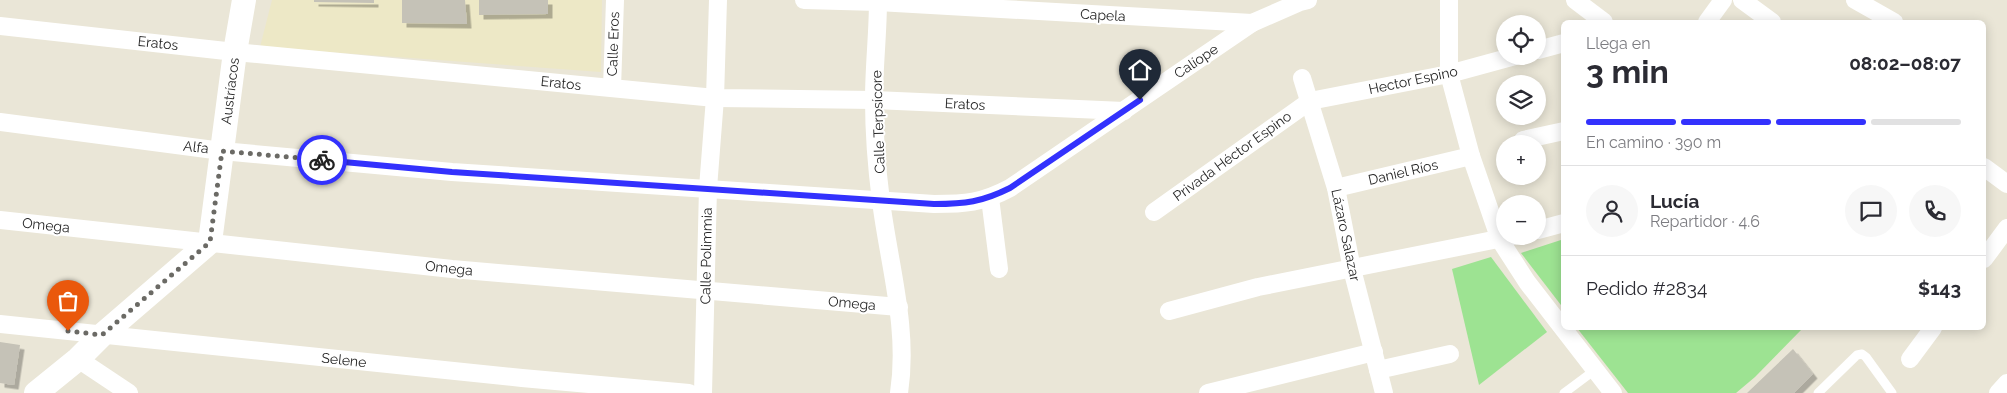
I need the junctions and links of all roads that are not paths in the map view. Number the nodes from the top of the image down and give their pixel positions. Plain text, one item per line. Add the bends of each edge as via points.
1 (244, 0) edge
2 (614, 0) edge
3 (718, 0) edge
4 (804, 0) edge
5 (1449, 0) edge
6 (1575, 0) edge
7 (1723, 0) edge
8 (1742, 0) edge
9 (1855, 0) edge
10 (878, 1) edge
11 (1302, 1) edge
12 (1601, 20) edge
13 (1709, 20) edge
14 (1769, 20) edge
15 (1890, 20) edge
16 (1252, 23) junction
17 (0, 26) edge
18 (1561, 44) edge
19 (1546, 48) edge
20 (235, 52) junction
21 (1496, 61) edge
22 (1449, 74) junction
23 (1302, 78) dead end
24 (612, 88) junction
25 (715, 98) junction
26 (874, 100) junction
27 (1310, 101) junction
28 (1124, 111) junction
29 (0, 122) edge
30 (1561, 132) edge
31 (1545, 135) edge
32 (222, 151) junction
33 (1470, 156) junction
34 (1986, 168) edge
35 (2007, 184) edge
36 (708, 188) junction
37 (1336, 188) junction
38 (990, 198) junction
39 (881, 201) junction
40 (1154, 212) dead end
41 (1496, 214) edge
42 (0, 220) edge
43 (1561, 224) edge
44 (1546, 228) edge
45 (2007, 228) edge
46 (1496, 240) edge
47 (210, 242) junction
48 (1510, 245) edge
49 (1986, 256) edge
50 (999, 269) dead end
51 (1352, 269) junction
52 (705, 291) junction
53 (899, 307) junction
54 (1169, 311) dead end
55 (0, 324) edge
56 (1561, 326) edge
57 (1564, 330) edge
58 (1931, 330) edge
59 (102, 335) junction
60 (1374, 352) junction
61 (1450, 354) dead end
62 (1910, 358) dead end
63 (78, 359) junction
64 (1378, 370) junction
65 (1595, 370) junction
66 (2007, 383) edge
67 (521, 386) edge
68 (36, 393) edge
69 (129, 393) edge
70 (689, 393) edge
71 (703, 393) edge
72 (899, 393) edge
73 (1208, 393) edge
74 (1384, 393) edge
75 (1564, 393) edge
76 (1613, 393) edge
77 (1818, 393) edge
78 (1892, 393) edge
79 (1998, 393) edge

1 - 20 street, Austríacos
2 - 24 street, Calle Eros
3 - 25 street, Calle Polimmia
4 - 10 street, Capela
5 - 22 street
6 - 12 street
7 - 13 street
8 - 14 street
9 - 15 street
10 - 16 street, Capela
10 - 26 street, Calle Terpsícore
11 - 16 street, Capela
16 - 28 street, Calíope
17 - 20 street, Eratos
18 - 19 street
20 - 24 street, Eratos
20 - 32 street, Austríacos
21 - 22 street, Hector Espino
22 - 27 street, Hector Espino
22 - 33 street
23 - 27 street, Lázaro Salazar
24 - 25 street, Eratos
25 - 26 street, Eratos
25 - 36 street, Calle Polimmia
26 - 28 street, Eratos
26 - 39 street, Calle Terpsícore
27 - 37 street, Lázaro Salazar
27 - 40 street, Privada Héctor Espino
28 - 38 street, Calíope via 1024,179
29 - 32 street, Alfa
30 - 31 street
32 - 36 street, Alfa via 452,172
32 - 47 street, Austríacos
33 - 37 street, Daniel Ríos
33 - 41 street
34 - 35 street
36 - 39 street, Alfa
36 - 52 street, Calle Polimmia
37 - 51 street, Lázaro Salazar
38 - 39 street, Alfa via 964,204
38 - 50 street
39 - 53 street, Calle Terpsícore
42 - 47 street, Omega
43 - 44 street
45 - 49 street
46 - 51 street
47 - 52 street, Omega via 452,269
47 - 59 street
48 - 56 street via 1527,282
51 - 54 street via 1258,287
51 - 60 street, Lázaro Salazar
52 - 53 street, Omega
52 - 71 street, Calle Polimmia
53 - 72 street, Calle Terpsícore via 902,373
55 - 59 street, Selene
57 - 65 street
58 - 62 street
59 - 63 street
59 - 67 street, Selene
60 - 64 street, Lázaro Salazar
60 - 73 street
61 - 64 street
63 - 68 street
63 - 69 street
64 - 74 street, Lázaro Salazar
65 - 75 lane
65 - 76 street
66 - 79 street
67 - 70 street, Selene
77 - 78 lane via 1857,355 1862,354

